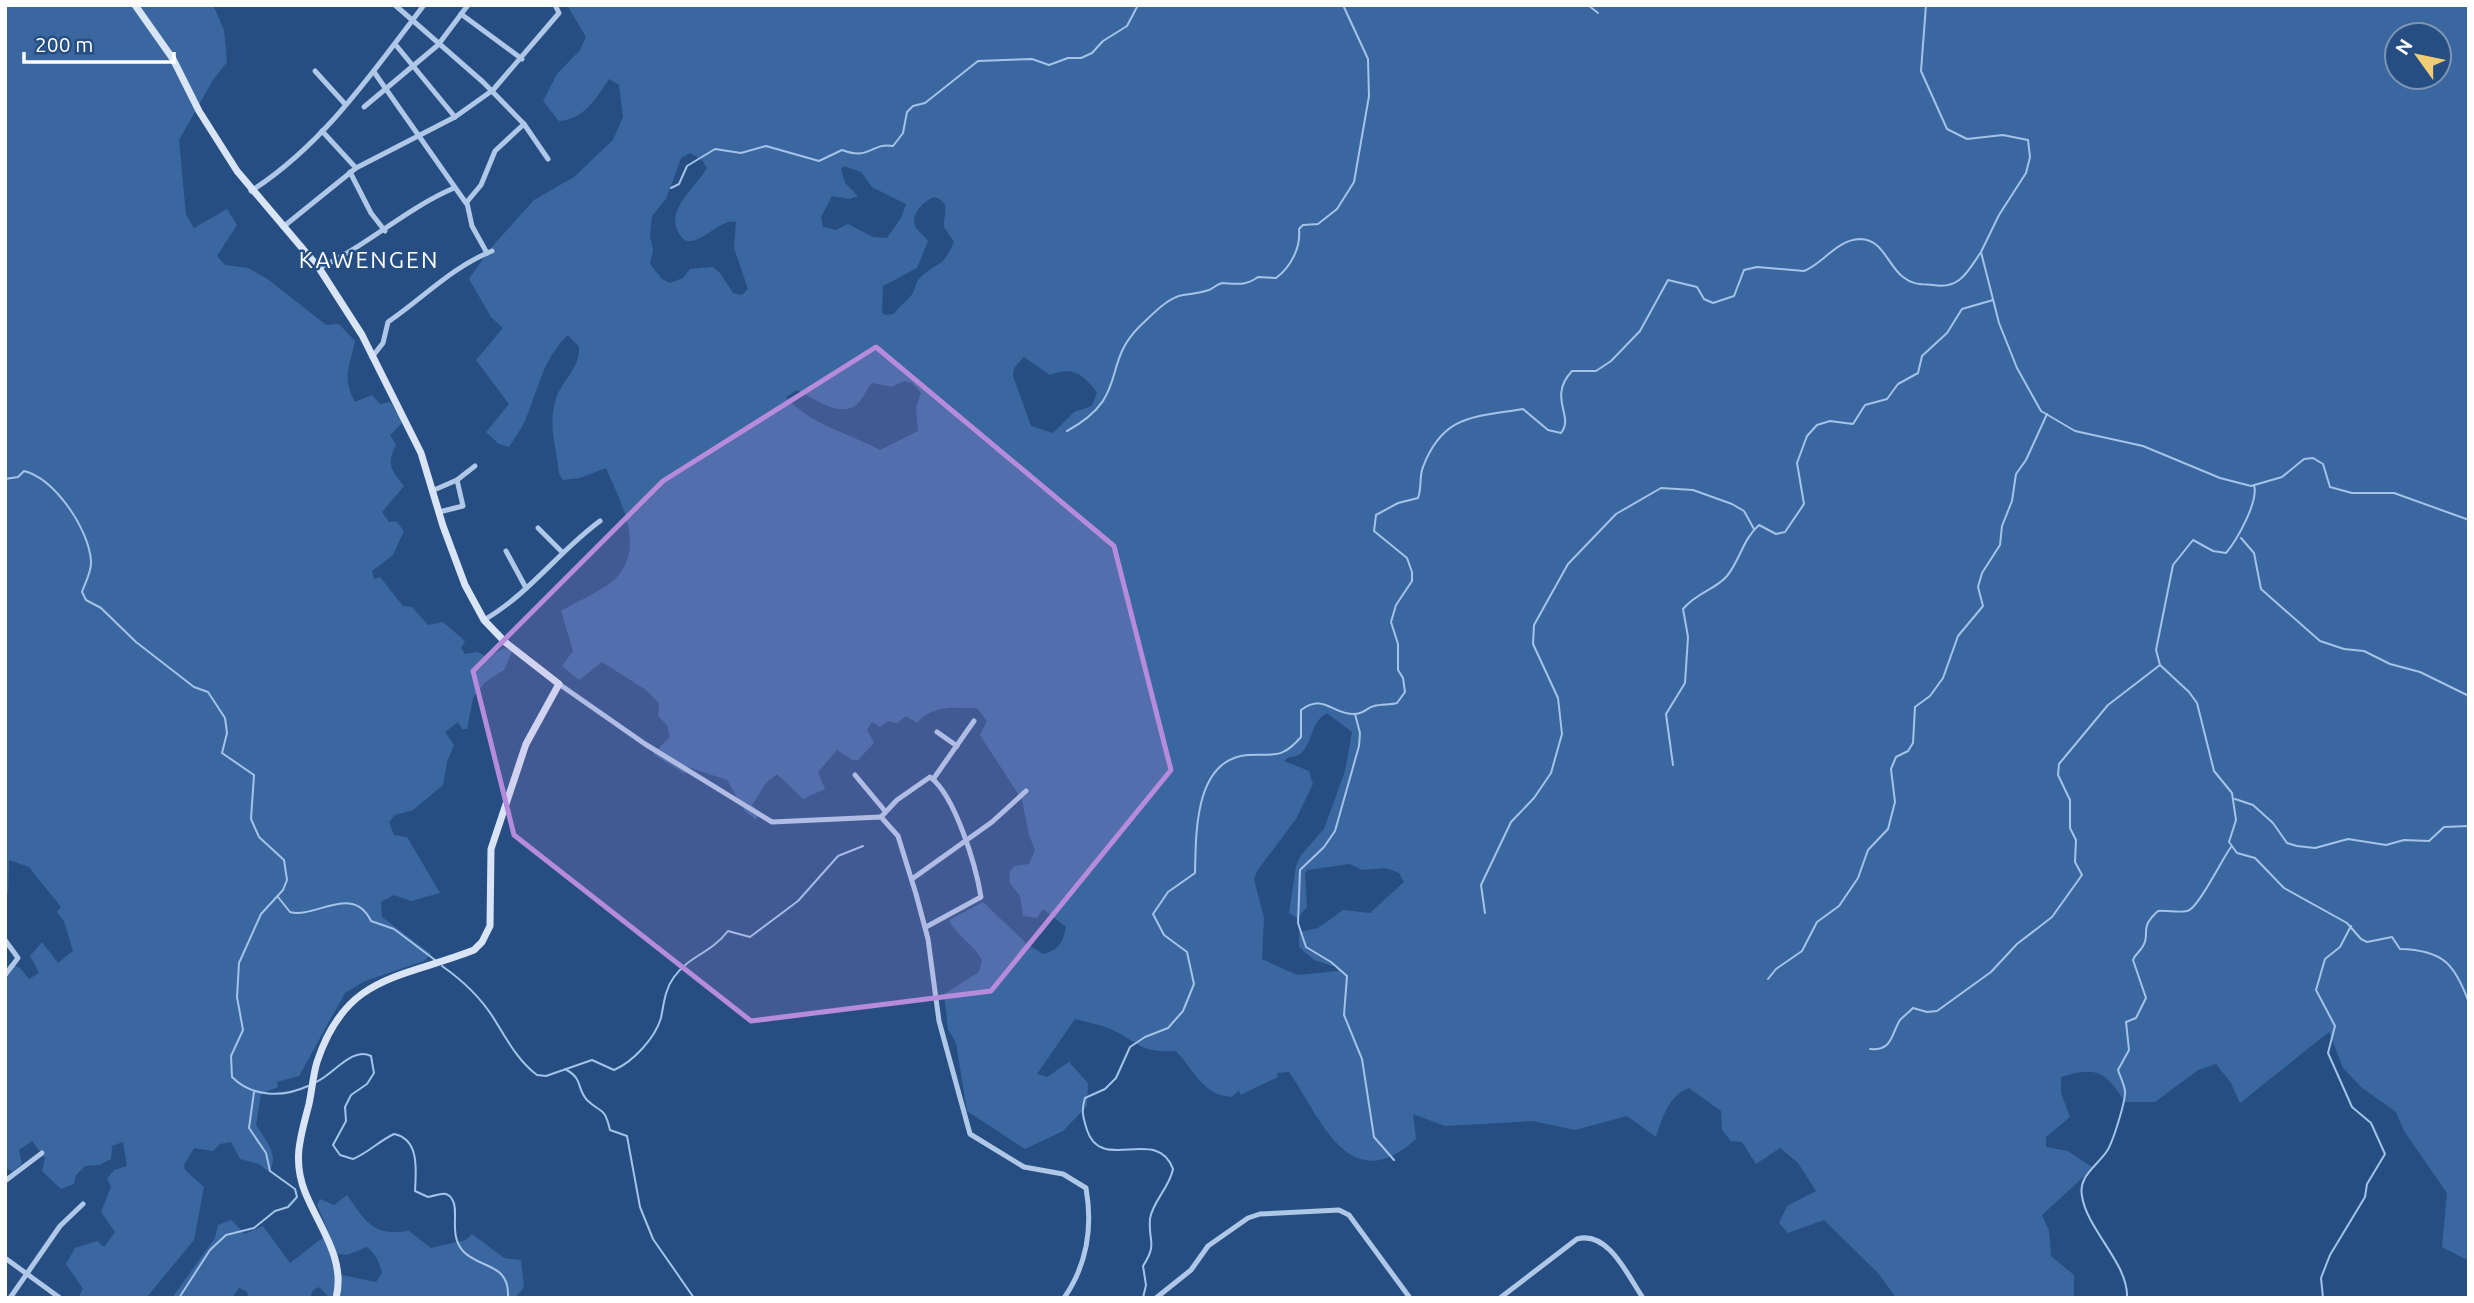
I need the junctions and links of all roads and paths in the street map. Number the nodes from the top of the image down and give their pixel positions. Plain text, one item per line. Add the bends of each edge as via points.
1 (135, 5) edge
2 (395, 5) edge
3 (424, 5) edge
4 (468, 5) edge
5 (555, 5) edge
6 (461, 14) junction
7 (411, 22) junction
8 (395, 44) junction
9 (438, 45) junction
10 (522, 59) junction
11 (413, 65) junction
12 (315, 71) dead end
13 (374, 72) junction
14 (385, 89) junction
15 (492, 91) junction
16 (345, 104) junction
17 (364, 107) dead end
18 (455, 117) junction
19 (524, 124) junction
20 (321, 131) junction
21 (418, 136) junction
22 (548, 159) dead end
23 (356, 168) junction
24 (350, 172) junction
25 (454, 188) junction
26 (251, 191) junction
27 (467, 203) junction
28 (282, 227) junction
29 (385, 231) junction
30 (319, 268) junction
31 (372, 357) junction
32 (475, 466) dead end
33 (457, 480) junction
34 (434, 490) junction
35 (439, 512) junction
36 (600, 521) dead end
37 (538, 528) dead end
38 (506, 551) dead end
39 (562, 552) junction
40 (526, 588) junction
41 (484, 620) junction
42 (559, 684) junction
43 (974, 721) dead end
44 (937, 732) dead end
45 (957, 746) junction
46 (855, 775) dead end
47 (934, 778) junction
48 (1026, 791) dead end
49 (883, 814) junction
50 (965, 840) junction
51 (912, 879) junction
52 (926, 928) junction
53 (5, 940) edge
54 (5, 975) edge
55 (42, 1153) dead end
56 (5, 1181) edge
57 (83, 1204) dead end
58 (5, 1258) edge
59 (25, 1273) junction
60 (10, 1298) edge
61 (60, 1298) edge
62 (336, 1298) edge
63 (1064, 1298) edge
64 (1156, 1298) edge
65 (1410, 1298) edge
66 (1500, 1298) edge
67 (1643, 1298) edge

1 - 26 main road via 173,59 199,111
2 - 7 street
3 - 7 street
4 - 6 street
5 - 10 street via 559,13
6 - 9 street
6 - 10 street
7 - 8 street
7 - 9 street
8 - 11 street
8 - 13 street
9 - 11 street
9 - 15 street
10 - 15 street
11 - 14 street
11 - 18 street
12 - 16 street
13 - 14 street
13 - 16 street
14 - 17 street
14 - 21 street
15 - 18 street
15 - 19 street
16 - 20 street
18 - 21 street
19 - 22 street
19 - 27 street via 495,150 481,185
20 - 23 street
20 - 26 street via 286,167
21 - 23 street
21 - 25 street
23 - 24 street
24 - 28 street
24 - 29 street
25 - 27 street
25 - 29 street
26 - 28 main road
27 - 31 street via 472,226 490,252 452,272 388,322 381,347
28 - 30 main road
29 - 30 street
30 - 31 main road
31 - 34 main road via 408,422
32 - 33 street
33 - 34 street
33 - 35 street via 463,506
34 - 35 main road
35 - 41 main road via 465,585
36 - 39 street
37 - 39 street
38 - 40 street
39 - 40 street
40 - 41 street
41 - 42 main road
42 - 49 street via 768,821
42 - 62 main road via 526,744 491,849 487,933 474,950 365,988 337,1019 314,1074 299,1134 300,1172 337,1261
43 - 45 street
44 - 45 street
45 - 47 street
46 - 49 street
47 - 49 street via 928,777
47 - 50 street
48 - 50 street
49 - 51 street via 898,836
50 - 51 street
50 - 52 street via 981,897
51 - 52 street
52 - 63 street via 939,1021 972,1137 1024,1167 1071,1177 1086,1188 1085,1260
53 - 54 street via 18,960
55 - 56 street
57 - 59 street
58 - 59 street
59 - 60 street
59 - 61 street
64 - 65 street via 1191,1270 1208,1246 1255,1215 1339,1210 1349,1214
66 - 67 street via 1577,1240 1591,1237 1602,1242

